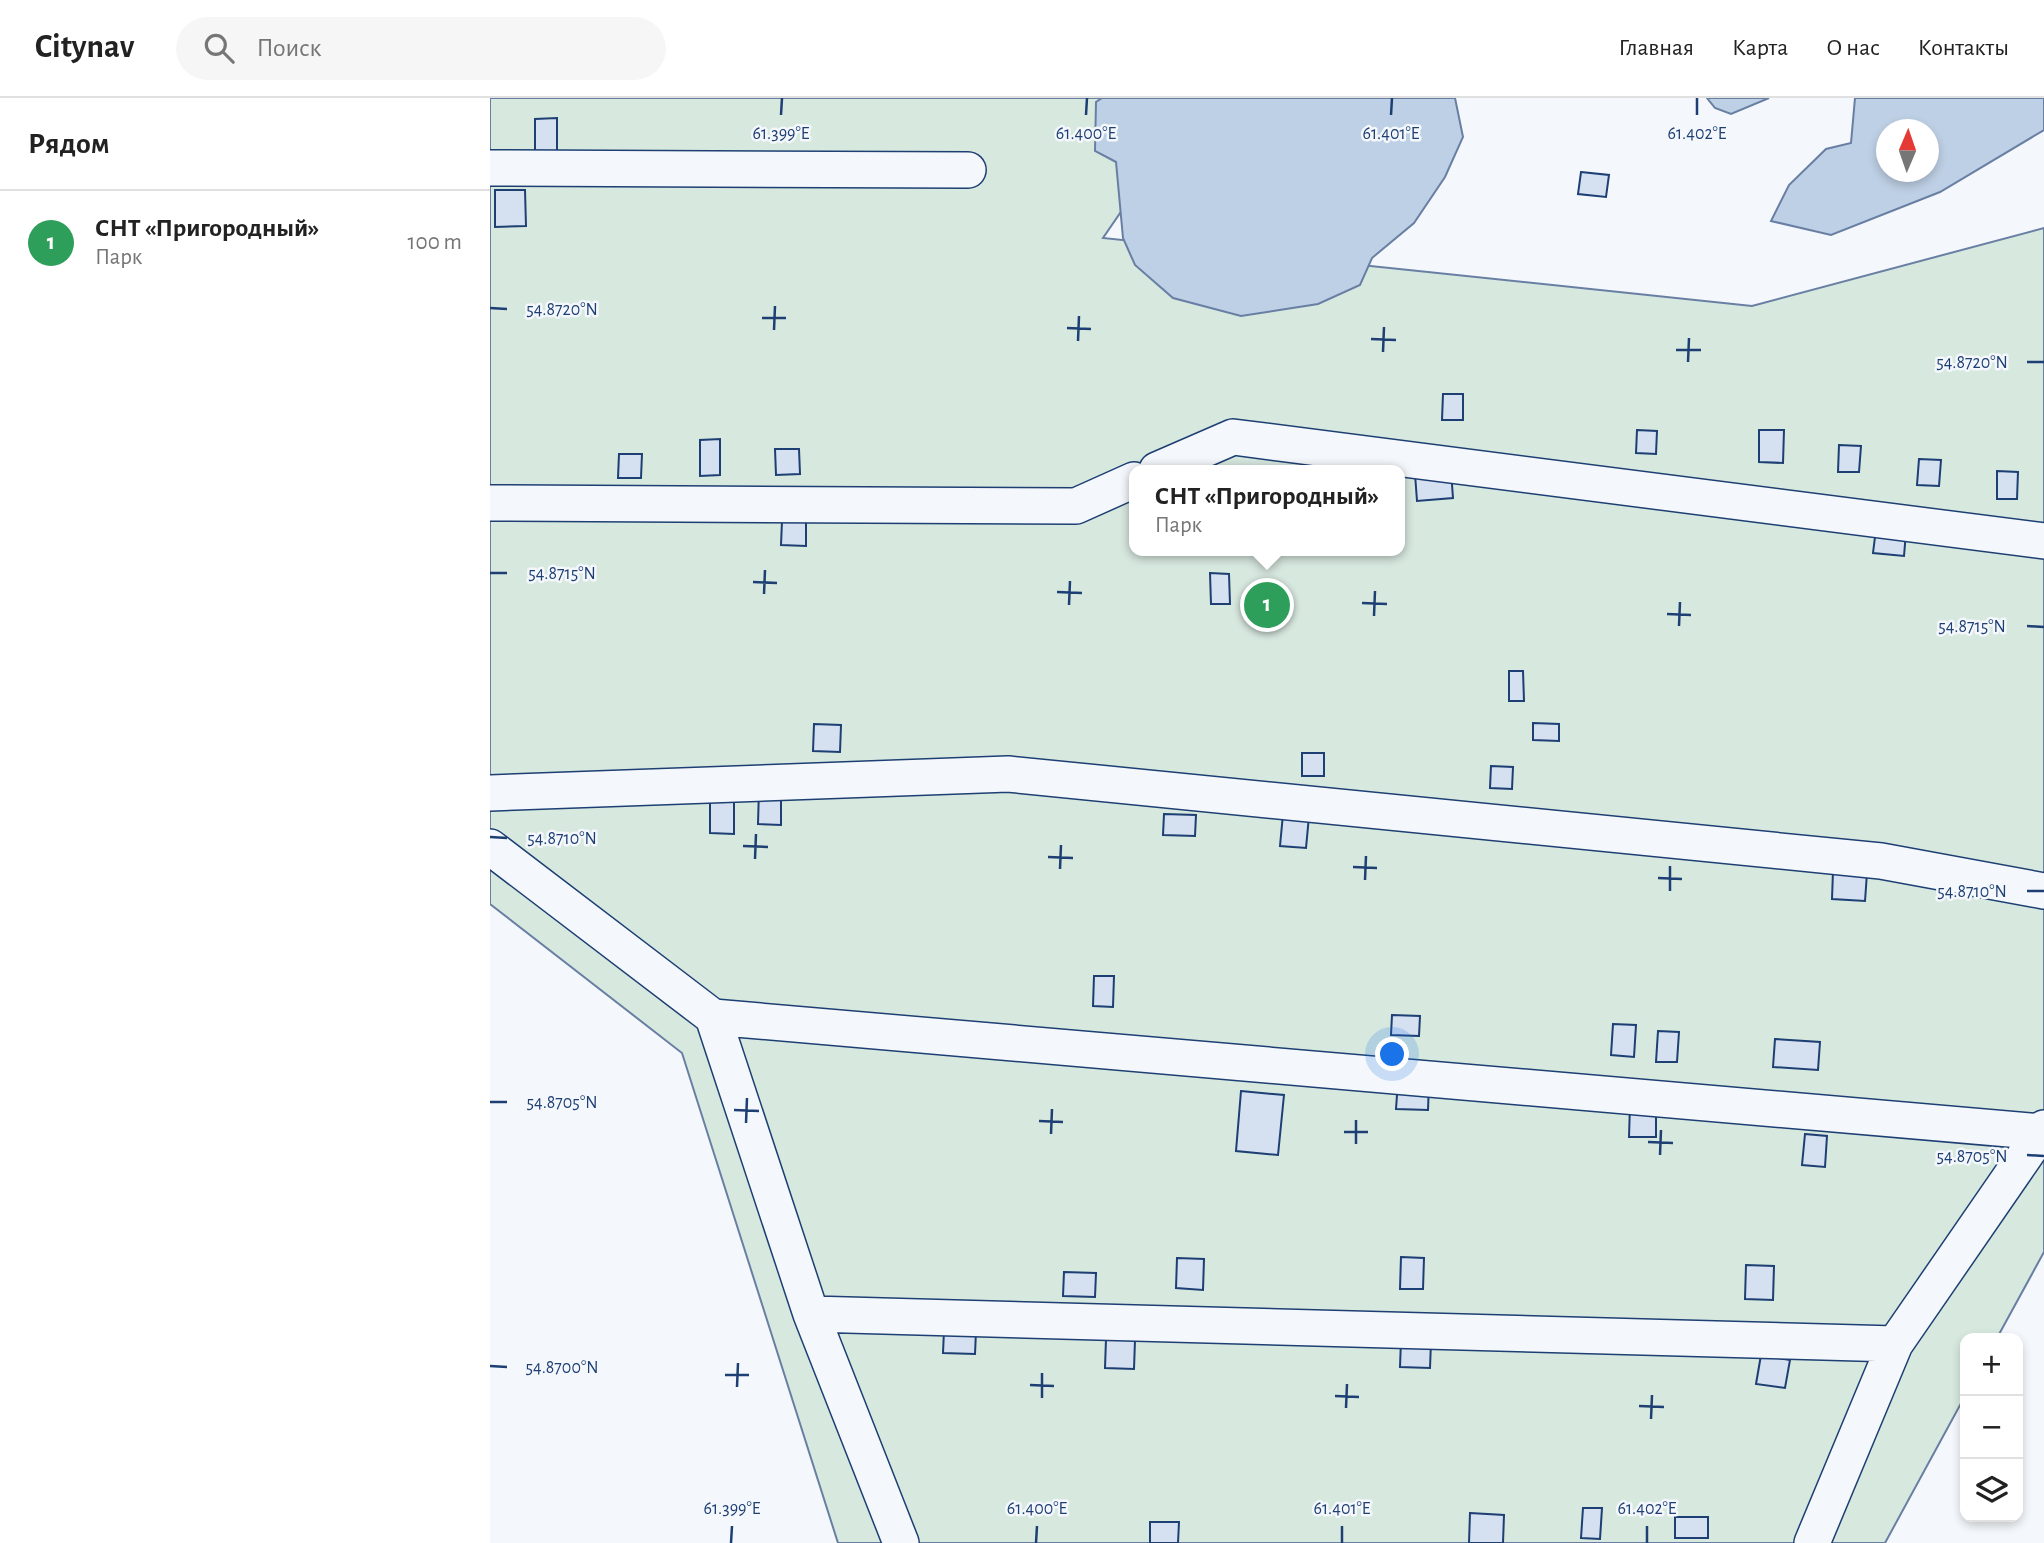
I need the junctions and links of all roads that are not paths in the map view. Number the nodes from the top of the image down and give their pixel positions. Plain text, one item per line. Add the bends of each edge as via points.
1 (490, 168) edge
2 (968, 170) dead end
3 (1169, 465) edge
4 (1129, 483) edge
5 (490, 503) edge
6 (2044, 541) edge
7 (490, 793) edge
8 (490, 846) edge
9 (2044, 891) edge
10 (713, 1017) junction
11 (2043, 1130) edge
12 (811, 1314) junction
13 (1895, 1344) junction
14 (901, 1543) edge
15 (1812, 1543) edge

1 - 2 street
3 - 6 street via 1233,437
4 - 5 street via 1076,506
7 - 9 street via 1008,774 1881,862
8 - 10 street
10 - 11 street
10 - 12 street
11 - 13 street
12 - 13 street
12 - 14 street
13 - 15 street

